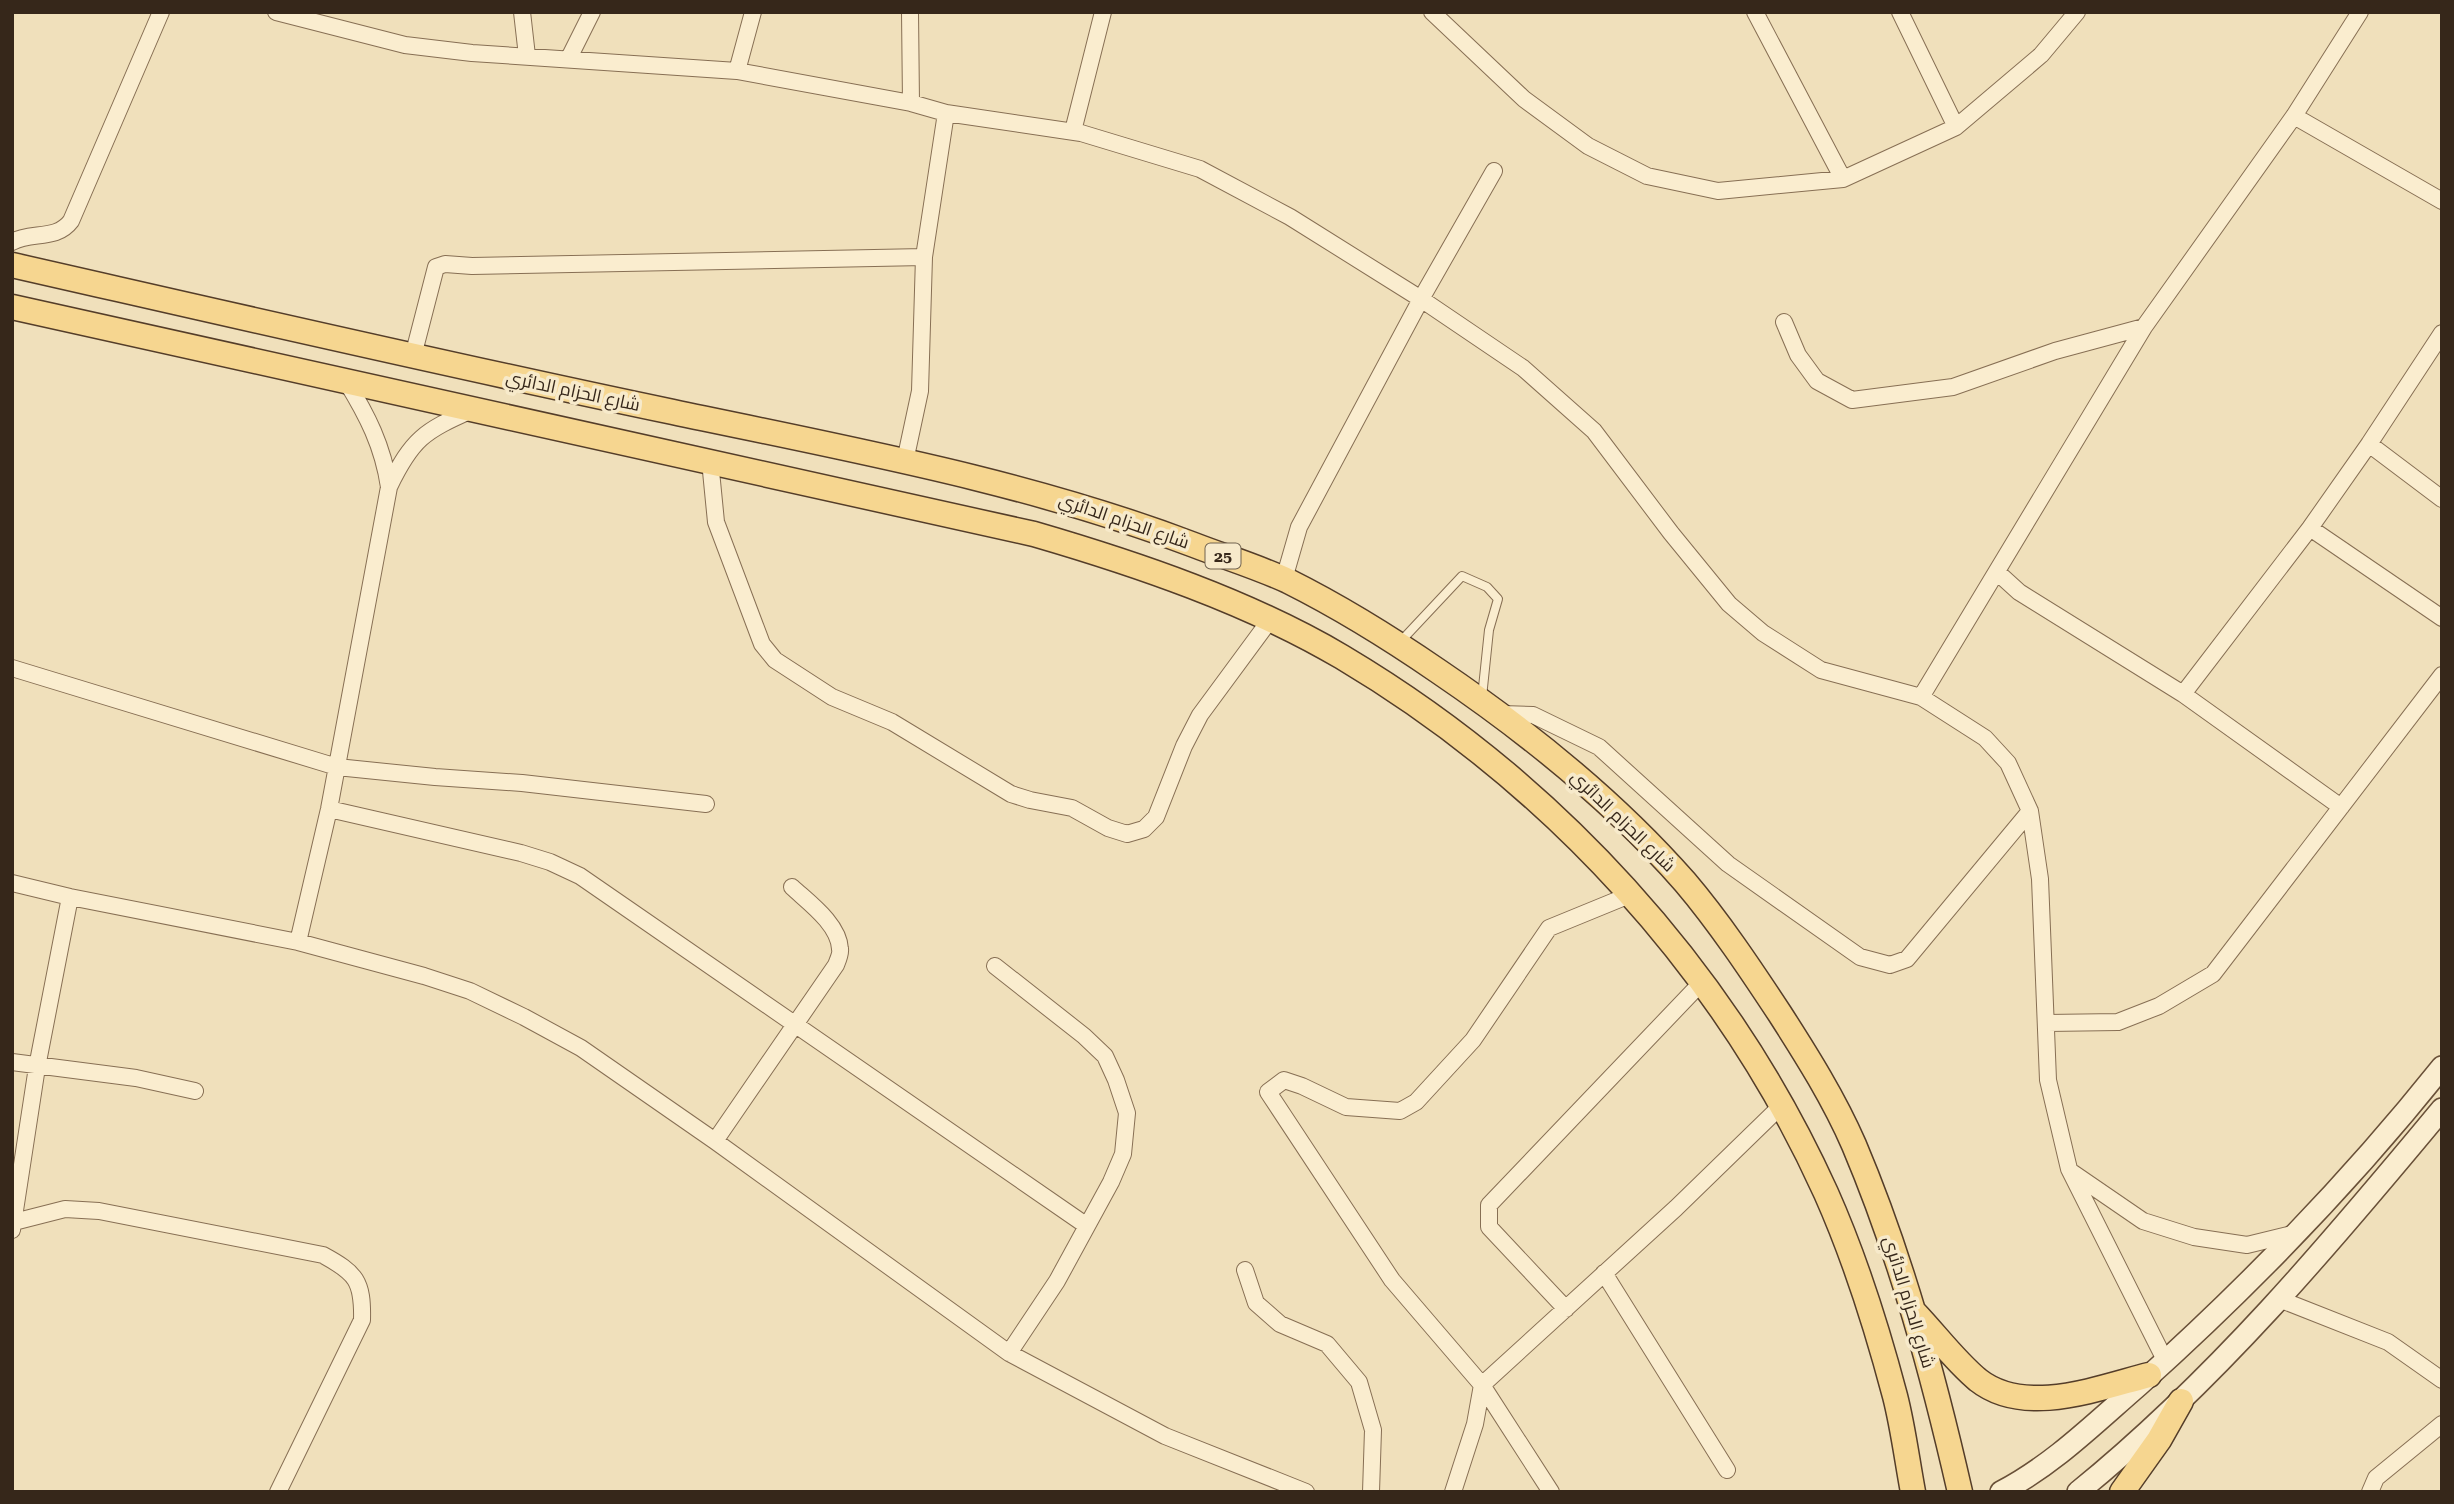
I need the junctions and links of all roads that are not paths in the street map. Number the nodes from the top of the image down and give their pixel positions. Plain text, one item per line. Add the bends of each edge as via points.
1 (160, 12) edge
2 (276, 12) edge
3 (522, 12) edge
4 (592, 12) edge
5 (753, 12) edge
6 (909, 12) edge
7 (1103, 12) edge
8 (1432, 12) edge
9 (1755, 12) edge
10 (1900, 12) edge
11 (2077, 12) edge
12 (2360, 12) edge
13 (527, 56) junction
14 (569, 58) junction
15 (737, 71) junction
16 (911, 103) junction
17 (946, 113) junction
18 (2294, 116) junction
19 (1956, 127) junction
20 (1073, 131) junction
21 (1494, 171) dead end
22 (1843, 178) junction
23 (2442, 201) edge
24 (12, 242) edge
25 (924, 257) junction
26 (12, 265) edge
27 (1421, 299) junction
28 (12, 307) edge
29 (1784, 322) dead end
30 (2144, 327) junction
31 (2442, 333) edge
32 (413, 356) junction
33 (345, 380) junction
34 (474, 409) junction
35 (2370, 444) junction
36 (710, 461) junction
37 (905, 461) junction
38 (389, 487) junction
39 (2442, 499) edge
40 (2310, 528) junction
41 (1997, 572) junction
42 (1284, 579) junction
43 (2442, 618) edge
44 (1270, 620) junction
45 (1399, 644) junction
46 (12, 668) edge
47 (2442, 675) edge
48 (2183, 694) junction
49 (1921, 698) junction
50 (1481, 700) junction
51 (1503, 714) junction
52 (337, 767) junction
53 (706, 804) dead end
54 (2341, 807) junction
55 (329, 809) junction
56 (2031, 811) junction
57 (12, 883) edge
58 (792, 887) dead end
59 (1632, 894) junction
60 (70, 898) junction
61 (298, 942) junction
62 (995, 966) dead end
63 (1702, 982) junction
64 (2047, 1023) junction
65 (796, 1024) junction
66 (12, 1062) edge
67 (37, 1067) junction
68 (2442, 1067) edge
69 (195, 1091) dead end
70 (1782, 1105) junction
71 (2442, 1109) edge
72 (715, 1141) junction
73 (2069, 1169) junction
74 (13, 1226) edge
75 (1087, 1226) junction
76 (2296, 1233) junction
77 (1245, 1270) dead end
78 (1604, 1273) junction
79 (2279, 1299) junction
80 (1566, 1309) junction
81 (1913, 1311) junction
82 (1009, 1353) junction
83 (2158, 1369) junction
84 (2442, 1380) edge
85 (1482, 1385) junction
86 (2181, 1401) junction
87 (2442, 1424) edge
88 (1727, 1470) dead end
89 (278, 1492) edge
90 (1306, 1492) edge
91 (1371, 1492) edge
92 (1453, 1492) edge
93 (1551, 1492) edge
94 (1913, 1492) edge
95 (1960, 1492) edge
96 (2001, 1492) edge
97 (2078, 1492) edge
98 (2122, 1492) edge
99 (2370, 1492) edge

1 - 24 street via 71,221 52,234
2 - 13 street via 405,45
3 - 13 street
4 - 14 street
5 - 15 street
6 - 16 street
7 - 20 street
8 - 22 street via 1524,99 1588,146 1647,176 1718,191
9 - 22 street
10 - 19 street
11 - 19 street via 2040,55
12 - 18 street
13 - 14 street
14 - 15 street
15 - 16 street
16 - 17 street
17 - 20 street
17 - 25 street
18 - 23 street
18 - 30 street
19 - 22 street
20 - 27 street via 1200,169 1290,217
21 - 27 street
25 - 32 street via 445,264 436,267
25 - 37 street via 920,391
26 - 32 main road, شارع الحزام الدائري / 25
27 - 42 street via 1299,527
27 - 49 street via 1523,368 1594,431 1729,604 1763,633 1821,670
28 - 33 main road, 25
29 - 30 street via 1798,355 1817,381 1852,400 1953,387 2055,351
30 - 41 street
31 - 35 street
32 - 37 main road, شارع الحزام الدائري / 25
33 - 34 main road, 25
33 - 38 street via 374,430
34 - 36 main road, 25
34 - 38 street via 424,434
35 - 39 street
35 - 40 street
36 - 44 main road, 25 via 1034,534 1165,576
36 - 44 street via 716,522 762,644 775,660 832,697 892,722 1011,794 1072,808 1127,834 1144,829 1156,817 1200,715
37 - 42 main road, شارع الحزام الدائري / 25 via 1140,524
38 - 52 street
40 - 43 street
40 - 48 street
41 - 48 street via 2019,592
41 - 49 street
42 - 45 main road, شارع الحزام الدائري / 25
44 - 59 main road, 25 via 1340,656 1500,767
45 - 50 main road, شارع الحزام الدائري / 25
45 - 50 lane via 1462,576 1488,587 1498,599 1489,630
46 - 52 street
47 - 54 street
48 - 54 street
49 - 56 street via 1986,738 2008,763
50 - 51 main road, شارع الحزام الدائري / 25
51 - 56 street via 1533,715 1599,747 1728,864 1860,957 1890,965 1907,959
51 - 81 main road, شارع الحزام الدائري / 25 via 1597,792 1686,884 1759,982 1852,1140
52 - 53 street
52 - 55 street
54 - 64 street via 2213,974 2159,1006 2118,1022
55 - 61 street
55 - 65 street via 550,862 580,876
56 - 64 street via 2040,879
57 - 60 street
58 - 65 street via 826,920 841,949 836,965
59 - 63 main road, 25
59 - 85 street via 1549,928 1473,1040 1416,1102 1400,1111 1346,1107 1284,1080 1268,1093 1392,1280
60 - 61 street
60 - 67 street
61 - 72 street via 470,991 581,1048
62 - 75 street via 1084,1035 1105,1056 1116,1080 1127,1113 1123,1154
63 - 70 main road, 25
63 - 80 street via 1489,1205 1489,1227
64 - 73 street via 2048,1080
65 - 72 street
65 - 75 street
66 - 67 street
67 - 69 street via 136,1078
67 - 74 street
68 - 76 main road
70 - 78 street
70 - 94 main road, 25 via 1827,1195 1858,1277 1896,1398
71 - 79 main road
72 - 82 street
73 - 76 street via 2143,1221 2194,1237 2247,1245
73 - 83 street
74 - 89 street via 65,1209 99,1211 323,1255 356,1277 362,1320
75 - 82 street
76 - 83 main road
77 - 91 street via 1256,1303 1280,1324 1327,1344 1359,1382 1373,1430
78 - 80 street
78 - 88 street
79 - 84 street via 2388,1342
79 - 86 main road
80 - 85 street
81 - 83 main road via 1979,1380 2018,1397 2078,1393
81 - 95 main road, شارع الحزام الدائري / 25
82 - 90 street via 1165,1436
83 - 96 main road via 2035,1473
85 - 92 street
85 - 93 street
86 - 97 main road
86 - 98 main road
87 - 99 street via 2376,1478

